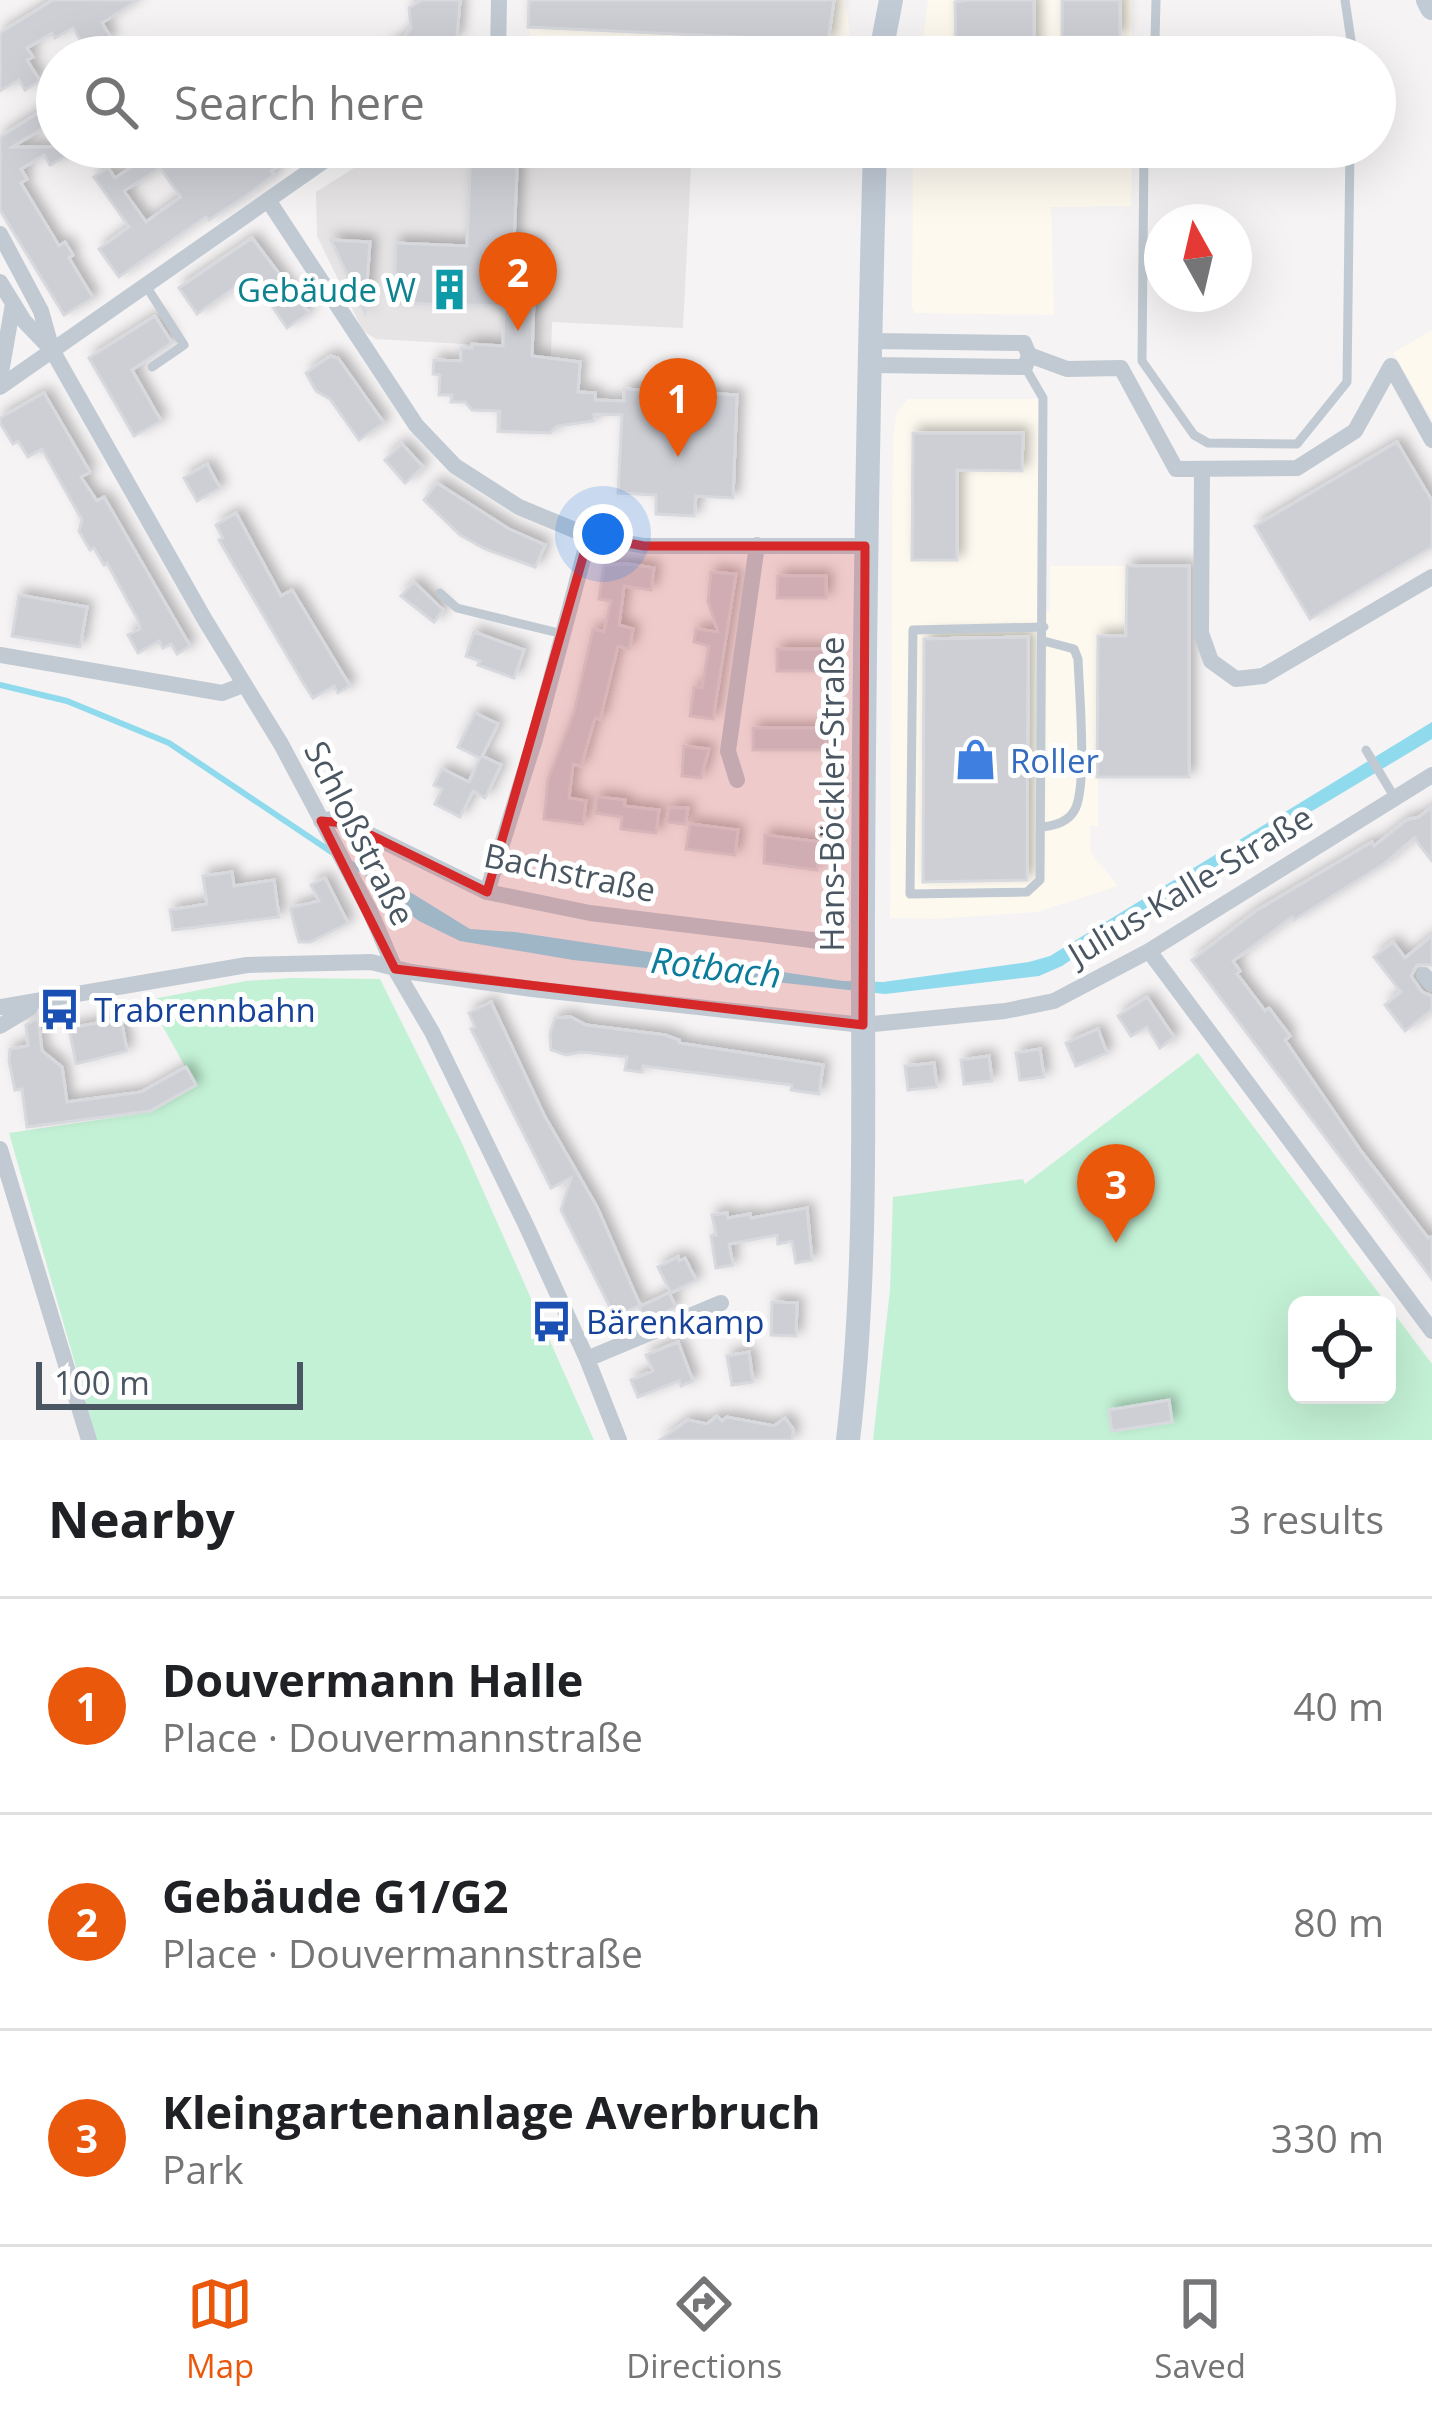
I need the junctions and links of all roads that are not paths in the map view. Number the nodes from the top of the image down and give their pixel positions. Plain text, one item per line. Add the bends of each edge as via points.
1 (499, 0) edge
2 (891, 0) edge
3 (1156, 0) edge
4 (1345, 0) edge
5 (495, 36) edge
6 (884, 36) edge
7 (1155, 36) edge
8 (1350, 36) edge
9 (314, 168) edge
10 (875, 168) edge
11 (1144, 168) edge
12 (1350, 168) edge
13 (268, 200) junction
14 (0, 234) edge
15 (0, 282) edge
16 (145, 284) junction
17 (13, 303) junction
18 (52, 350) junction
19 (873, 353) junction
20 (1026, 355) junction
21 (1142, 361) junction
22 (152, 367) dead end
23 (1121, 368) junction
24 (0, 378) edge
25 (0, 387) edge
26 (1432, 440) edge
27 (1202, 470) junction
28 (589, 536) junction
29 (757, 545) junction
30 (865, 546) junction
31 (1432, 577) edge
32 (440, 593) dead end
33 (1044, 627) junction
34 (563, 634) junction
35 (1044, 641) junction
36 (0, 655) edge
37 (243, 686) junction
38 (1366, 750) dead end
39 (1432, 775) edge
40 (737, 780) dead end
41 (1395, 798) junction
42 (321, 821) junction
43 (1041, 827) junction
44 (488, 892) junction
45 (818, 941) dead end
46 (1149, 951) junction
47 (395, 969) junction
48 (40, 1002) junction
49 (0, 1007) edge
50 (863, 1014) junction
51 (0, 1025) edge
52 (0, 1149) edge
53 (721, 1303) dead end
54 (1432, 1331) edge
55 (587, 1359) junction
56 (89, 1440) edge
57 (619, 1440) edge
58 (848, 1440) edge

1 - 5 street
2 - 6 main road
3 - 7 lane
4 - 8 lane
9 - 13 street
10 - 19 main road, Hans-Böckler-Straße
11 - 21 lane
12 - 21 lane via 1347,382 1297,444 1208,443
13 - 16 street
13 - 28 street via 416,425 455,466 519,507
14 - 18 street
15 - 17 street
16 - 18 street
16 - 22 lane via 184,345
17 - 18 street
17 - 24 street
18 - 25 street
18 - 37 street, Schloßstraße
19 - 20 street
19 - 30 main road, Hans-Böckler-Straße
20 - 23 street via 1067,369
20 - 33 lane via 1043,398
21 - 23 lane
23 - 27 street via 1176,470
26 - 27 street via 1394,363 1355,431 1297,467
27 - 31 street via 1202,632 1210,661 1236,679 1263,676
28 - 29 street via 644,546
28 - 34 street
29 - 30 street
29 - 40 street via 728,751
30 - 50 main road, Hans-Böckler-Straße
32 - 34 lane via 457,608
33 - 35 lane
33 - 43 lane via 913,630 910,895 1027,892 1040,880
34 - 44 street
35 - 43 lane
35 - 43 lane via 1063,643 1078,659 1081,783 1067,820
36 - 37 street via 222,693
37 - 42 street, Schloßstraße
38 - 41 lane
39 - 41 street, Julius-Kalle-Straße
41 - 46 street, Julius-Kalle-Straße
42 - 44 street, Bachstraße via 346,823
42 - 47 street, Schloßstraße
44 - 45 street, Bachstraße
46 - 50 street, Julius-Kalle-Straße via 1054,1001 1005,1011
46 - 54 street
47 - 48 street, Julius-Kalle-Straße via 370,962 247,965
47 - 50 street, Julius-Kalle-Straße via 532,989
47 - 55 street, Schloßstraße
48 - 49 street
48 - 51 street
50 - 58 main road, Hans-Böckler-Straße via 860,1339
52 - 56 street
53 - 55 street
55 - 57 street, Schloßstraße

